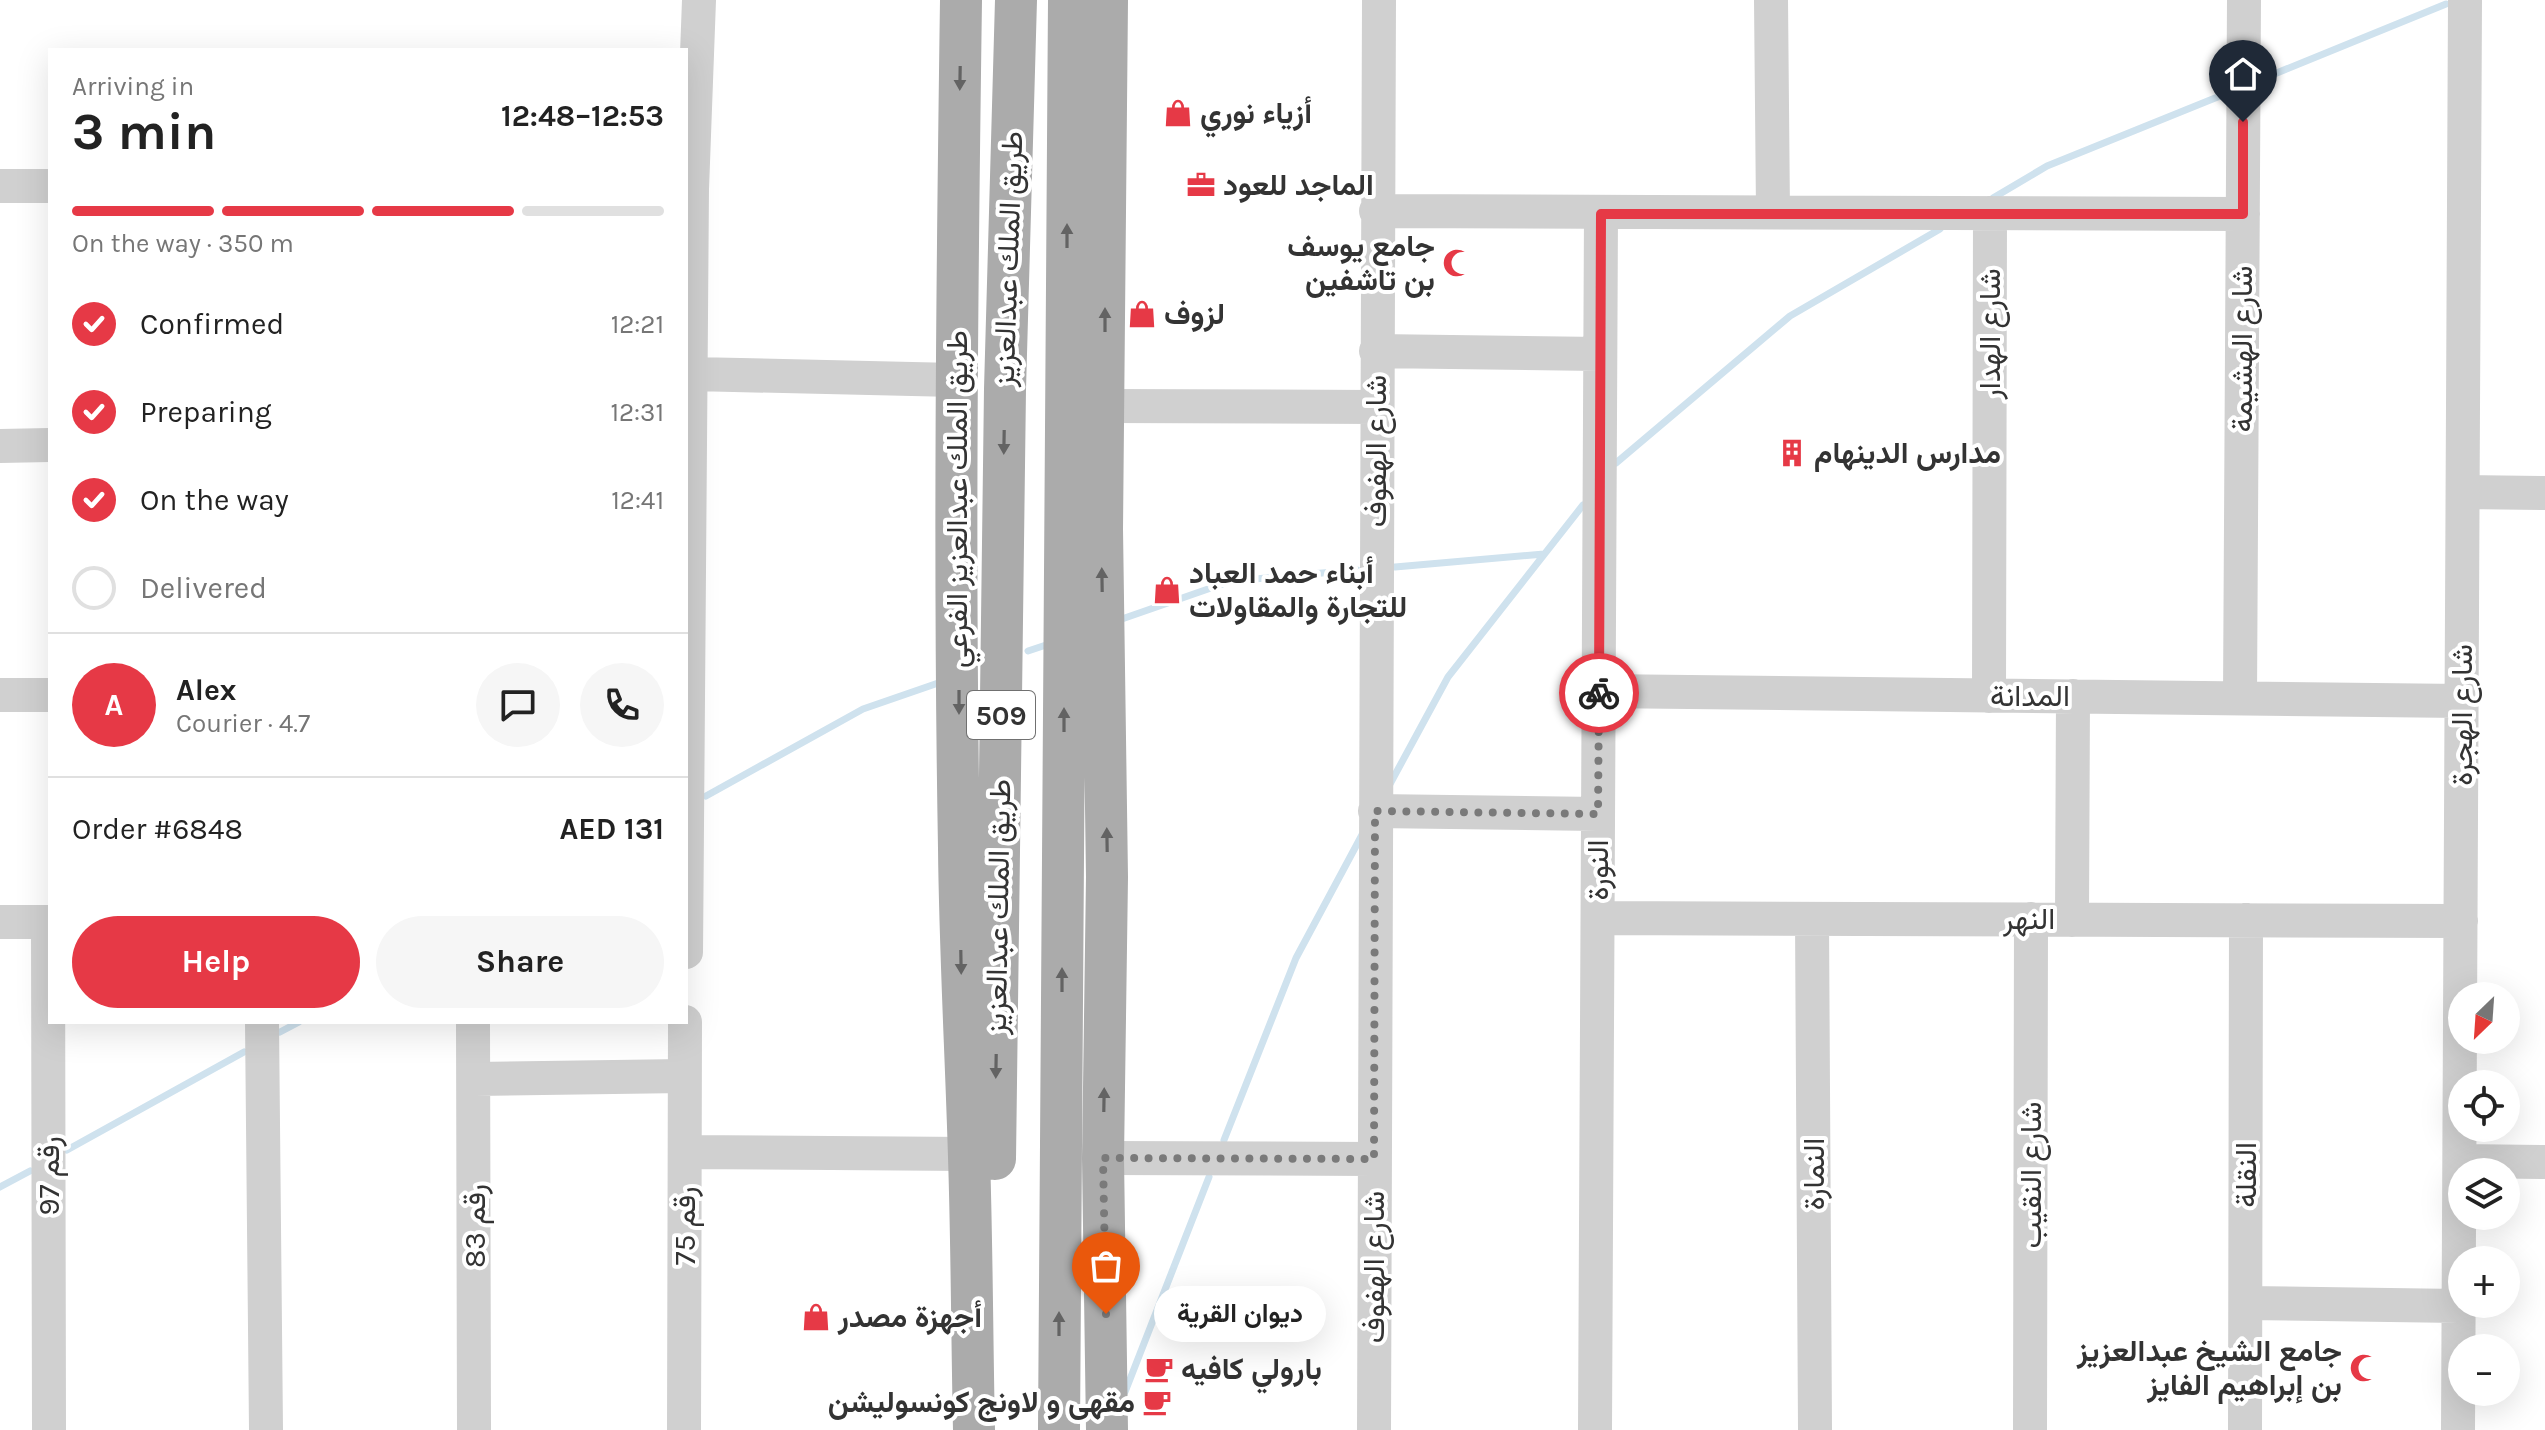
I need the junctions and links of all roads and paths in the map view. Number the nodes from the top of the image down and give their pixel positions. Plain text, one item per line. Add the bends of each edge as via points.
1 (699, 0) edge
2 (961, 0) edge
3 (1016, 0) edge
4 (1069, 0) edge
5 (1107, 0) edge
6 (1379, 0) edge
7 (1771, 0) edge
8 (2244, 0) edge
9 (2465, 0) edge
10 (0, 186) edge
11 (48, 186) edge
12 (689, 189) edge
13 (1376, 211) junction
14 (1773, 212) junction
15 (1990, 213) junction
16 (1601, 214) junction
17 (2243, 214) junction
18 (1376, 351) junction
19 (1600, 354) junction
20 (691, 355) edge
21 (955, 380) junction
22 (1104, 406) junction
23 (1376, 407) junction
24 (48, 445) edge
25 (0, 446) edge
26 (2463, 492) junction
27 (2545, 493) edge
28 (1599, 691) junction
29 (0, 695) edge
30 (48, 695) edge
31 (1989, 696) junction
32 (2073, 696) junction
33 (2240, 698) junction
34 (2462, 701) junction
35 (688, 713) edge
36 (1375, 811) junction
37 (1598, 814) junction
38 (1598, 918) junction
39 (1812, 919) junction
40 (2031, 919) junction
41 (2072, 920) junction
42 (2246, 920) junction
43 (2461, 921) junction
44 (0, 922) edge
45 (48, 922) edge
46 (49, 1024) edge
47 (262, 1024) edge
48 (473, 1024) edge
49 (685, 1024) edge
50 (684, 1076) junction
51 (475, 1079) junction
52 (685, 1152) junction
53 (969, 1154) junction
54 (2460, 1158) edge
55 (1374, 1159) junction
56 (2520, 1162) edge
57 (2545, 1162) edge
58 (1104, 1163) junction
59 (2246, 1303) junction
60 (2448, 1306) edge
61 (2459, 1318) edge
62 (49, 1430) edge
63 (266, 1430) edge
64 (474, 1430) edge
65 (684, 1430) edge
66 (960, 1430) edge
67 (974, 1430) edge
68 (992, 1430) edge
69 (1059, 1430) edge
70 (1083, 1430) edge
71 (1107, 1430) edge
72 (1374, 1430) edge
73 (1595, 1430) edge
74 (1815, 1430) edge
75 (2030, 1430) edge
76 (2245, 1430) edge
77 (2458, 1430) edge

1 - 12 street
2 -> 21 main road, طريق الملك عبدالعزيز الفرعي
3 -> 68 main road, طريق الملك عبدالعزيز / 509 via 1005,389
69 -> 4 main road, طريق الملك عبدالعزيز / 509
22 -> 5 main road
6 - 13 street, شارع الهفوف
7 - 14 street
8 - 17 street, شارع الهشيمة
9 - 26 street, شارع الهجرة
10 - 11 street
12 - 20 street
13 - 16 street
13 - 18 street, شارع الهفوف
14 - 15 street
14 - 16 street
15 - 17 street
15 - 31 street, شارع الهدار
16 - 19 street, النورة
17 - 33 street, شارع الهشيمة
18 - 19 street
18 - 23 street, شارع الهفوف
19 - 28 street, النورة
20 - 21 street
20 - 35 street
21 -> 53 main road, طريق الملك عبدالعزيز الفرعي via 960,928
22 - 23 street
58 -> 22 main road
23 - 36 street, شارع الهفوف
24 - 25 street
26 - 27 street
26 - 34 street, شارع الهجرة
28 - 31 street, المدانة
28 - 37 street, النورة
29 - 30 street
31 - 32 street, المدانة
32 - 33 street, المدانة
32 - 41 street
33 - 34 street, المدانة
34 - 43 street, شارع الهجرة
36 - 37 street
36 - 55 street, شارع الهفوف
37 - 38 street, النورة
38 - 39 street, النهر
38 - 73 street, النورة
39 - 40 street, النهر
39 - 74 street, النمارة
40 - 41 street, النهر
40 - 75 street, شارع النقيب
41 - 42 street, النهر
42 - 43 street, النهر
42 - 59 street, النقلة
43 - 54 street, شارع الهجرة
44 - 45 street
46 - 62 street, رقم 97
47 - 63 street
48 - 51 street, رقم 83
49 - 50 street, رقم 75
50 - 51 street
50 - 52 street, رقم 75
51 - 64 street, رقم 83
52 - 53 street
52 - 65 street, رقم 75
53 - 66 street via 963,1197
53 - 67 main road, طريق الملك عبدالعزيز الفرعي
55 - 58 street
55 - 72 street, شارع الهفوف
56 - 57 street
58 - 70 main road via 1094,1192
58 - 71 main road
59 - 60 street
59 - 76 street, النقلة
61 - 77 street, شارع الهجرة

